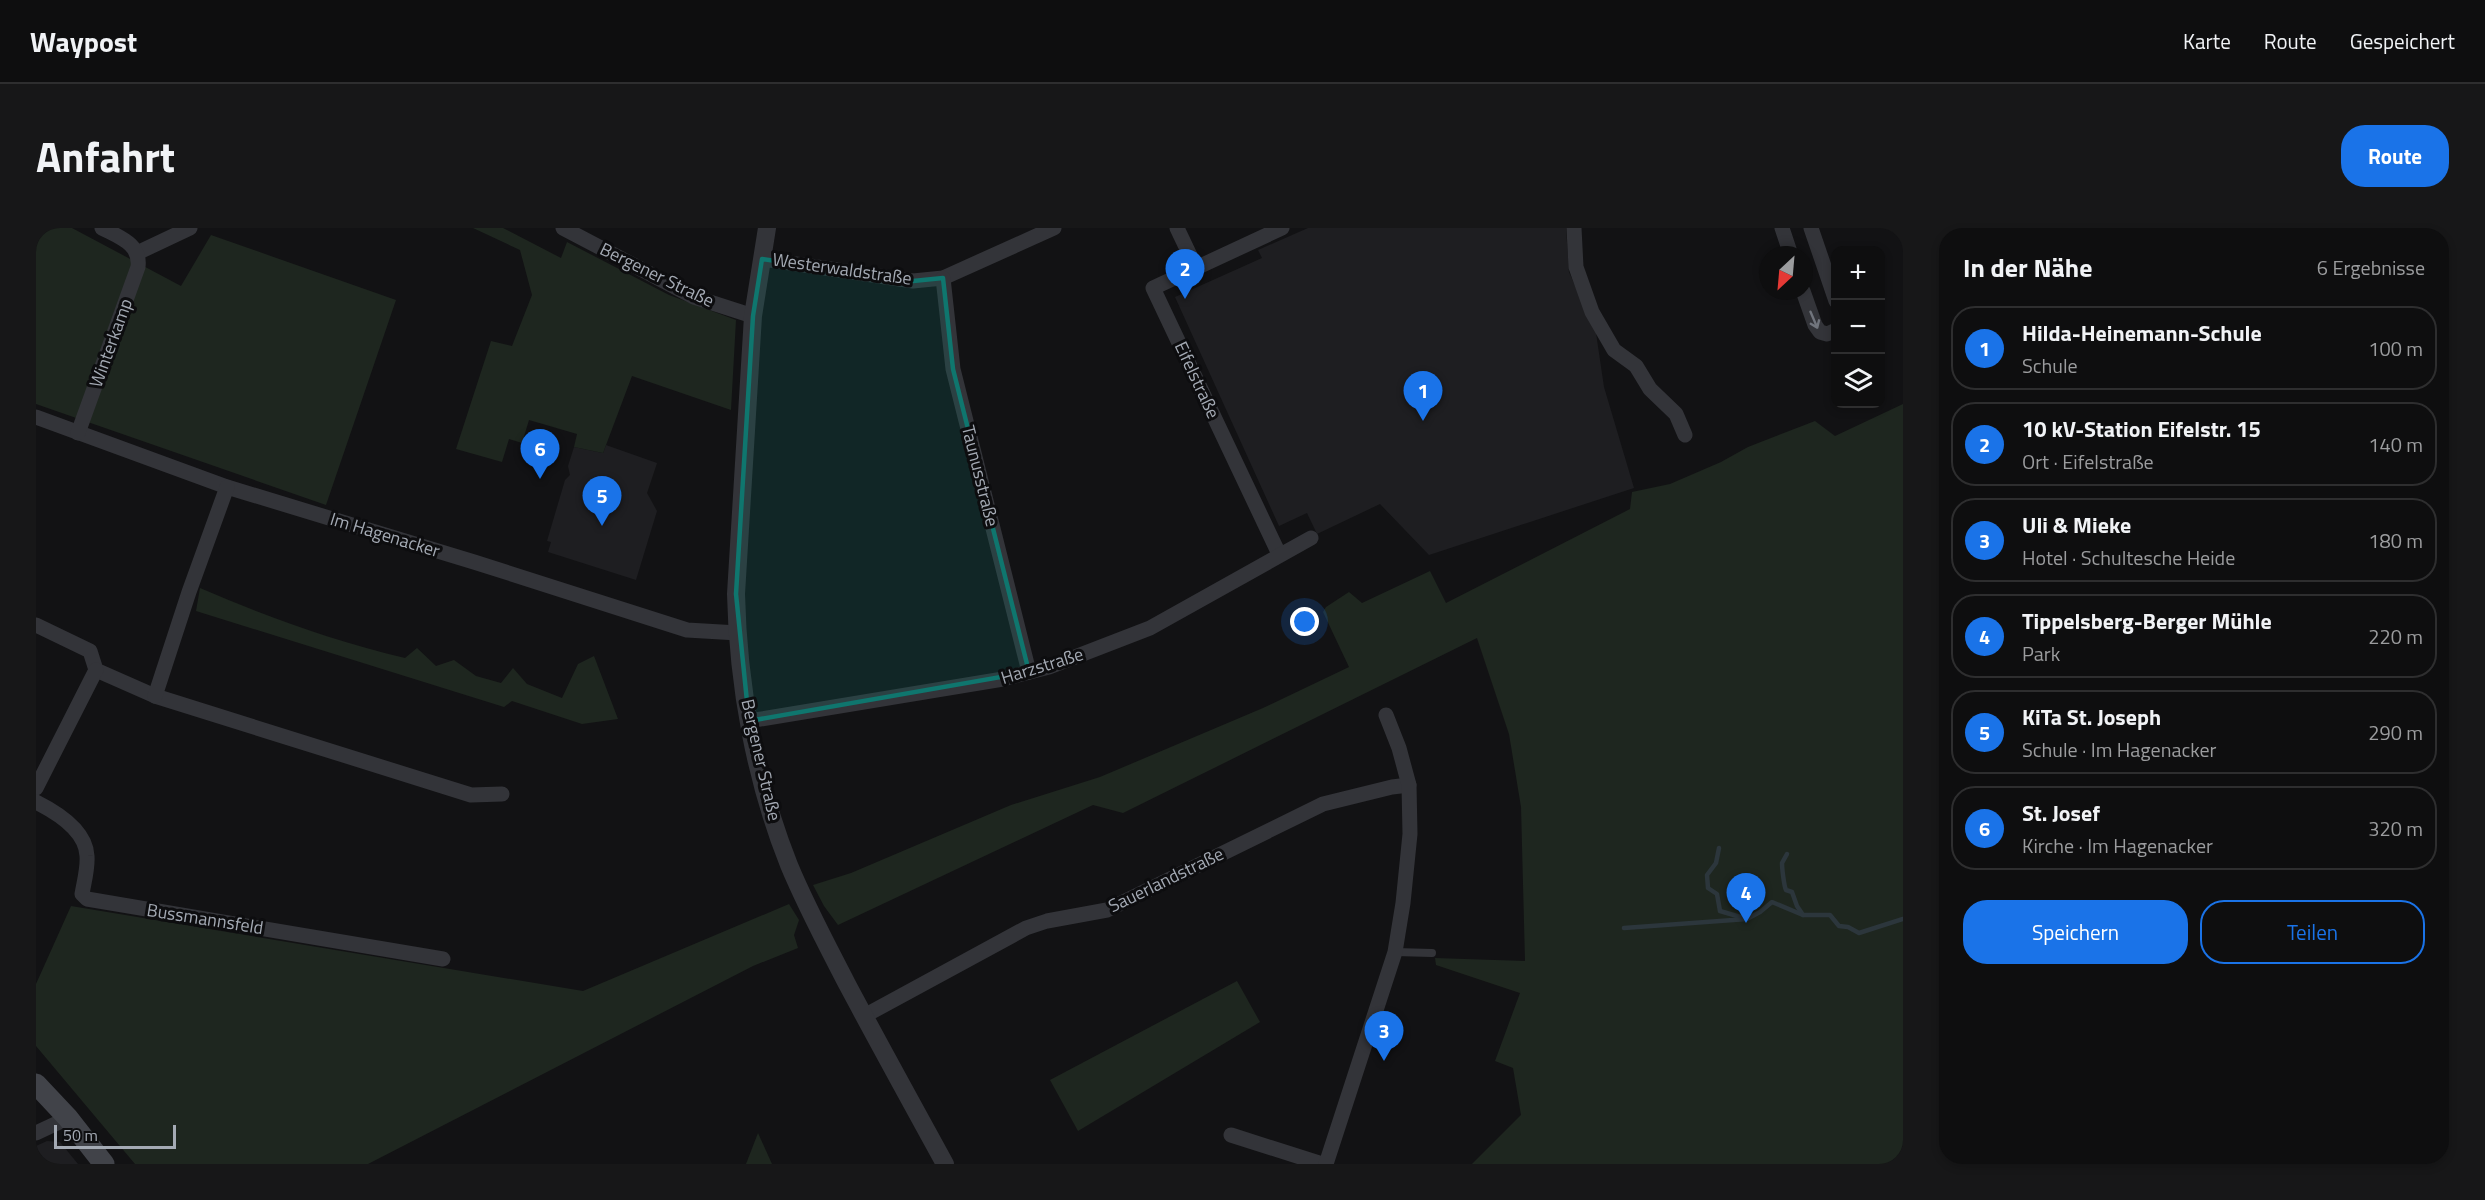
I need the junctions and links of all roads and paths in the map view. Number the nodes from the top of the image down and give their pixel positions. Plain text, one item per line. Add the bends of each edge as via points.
1 (102, 228) edge
2 (190, 228) edge
3 (563, 228) edge
4 (767, 228) edge
5 (1054, 228) edge
6 (1177, 228) edge
7 (1282, 228) edge
8 (1574, 228) edge
9 (1782, 228) edge
10 (1811, 228) edge
11 (1788, 246) edge
12 (137, 252) junction
13 (762, 259) junction
14 (1196, 268) junction
15 (943, 278) junction
16 (1831, 286) edge
17 (1806, 300) edge
18 (753, 316) junction
19 (1831, 332) edge
20 (36, 417) edge
21 (78, 433) junction
22 (1685, 435) dead end
23 (227, 487) junction
24 (1311, 538) dead end
25 (1279, 554) junction
26 (36, 625) edge
27 (738, 633) junction
28 (96, 670) junction
29 (1029, 672) junction
30 (156, 696) junction
31 (1386, 715) dead end
32 (749, 721) junction
33 (37, 784) edge
34 (1408, 785) junction
35 (502, 794) dead end
36 (36, 802) edge
37 (1395, 952) junction
38 (1432, 953) dead end
39 (443, 959) dead end
40 (864, 1016) junction
41 (36, 1084) edge
42 (68, 1118) junction
43 (36, 1133) edge
44 (1231, 1136) dead end
45 (104, 1164) edge
46 (945, 1164) edge
47 (1324, 1164) edge

1 - 12 street via 124,239
2 - 12 street
3 - 18 street, Bergener Straße via 694,297
4 - 13 street, Bergener Straße
5 - 15 street, Westerwaldstraße
6 - 14 street
7 - 14 street
8 - 22 street via 1576,267 1592,312 1614,350 1636,366 1650,389 1676,414
9 - 11 street
10 - 16 street
12 - 21 street, Winterkamp via 138,267
13 - 15 street, Westerwaldstraße via 913,281
13 - 18 street, Bergener Straße
14 - 25 street, Eifelstraße via 1153,288
15 - 29 street, Taunusstraße via 953,369
17 -> 19 street via 1820,332
18 - 27 street, Bergener Straße via 736,594
20 - 21 street, Im Hagenacker
21 - 23 street, Im Hagenacker
23 - 27 street, Im Hagenacker via 687,630
23 - 30 street
24 - 25 street, Harzstraße
25 - 29 street, Harzstraße via 1150,628
26 - 28 street via 90,651
27 - 32 street, Bergener Straße
28 - 30 street
28 - 33 street
29 - 32 street, Harzstraße
30 - 35 street via 471,795
31 - 34 street
32 - 40 street, Bergener Straße via 767,802 789,865
34 - 37 street via 1410,834
34 - 40 street, Sauerlandstraße via 1323,804 1107,910 1026,928
36 - 39 street, Bussmannsfeld via 69,822 81,837 87,854 82,894 87,899
37 - 38 lane
37 - 47 street
40 - 46 street, Bergener Straße
41 - 42 main road
42 - 43 street
42 - 45 main road
44 - 47 street

